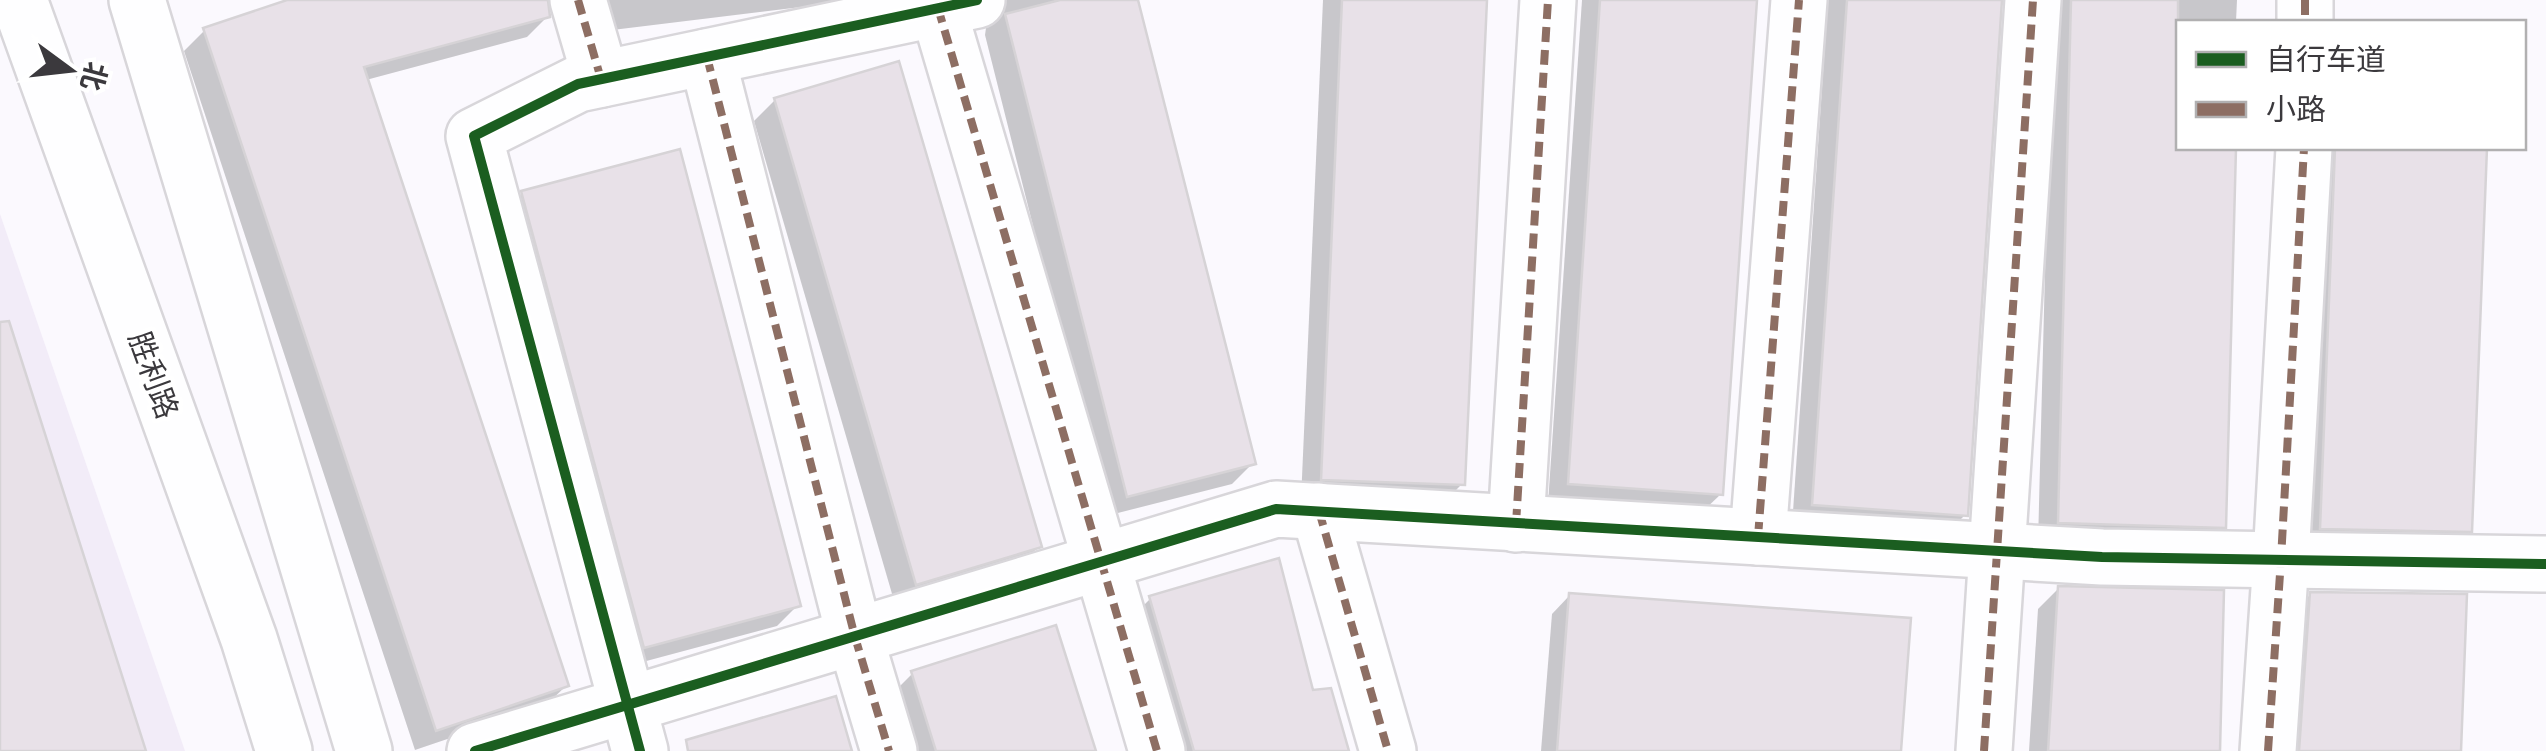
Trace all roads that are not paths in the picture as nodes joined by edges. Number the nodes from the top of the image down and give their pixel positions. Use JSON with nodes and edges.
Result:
{"nodes":[{"id":1,"x":19,"y":0,"type":"edge"},
{"id":2,"x":137,"y":0,"type":"edge"},
{"id":3,"x":578,"y":0,"type":"edge"},
{"id":4,"x":1548,"y":0,"type":"edge"},
{"id":5,"x":1799,"y":0,"type":"edge"},
{"id":6,"x":2033,"y":0,"type":"edge"},
{"id":7,"x":957,"y":4,"type":"edge"},
{"id":8,"x":706,"y":57,"type":"junction"},
{"id":9,"x":602,"y":80,"type":"junction"},
{"id":10,"x":2304,"y":150,"type":"edge"},
{"id":11,"x":1318,"y":511,"type":"junction"},
{"id":12,"x":1516,"y":524,"type":"junction"},
{"id":13,"x":1758,"y":537,"type":"junction"},
{"id":14,"x":1998,"y":550,"type":"junction"},
{"id":15,"x":2281,"y":560,"type":"junction"},
{"id":16,"x":1102,"y":562,"type":"junction"},
{"id":17,"x":2546,"y":564,"type":"edge"},
{"id":18,"x":854,"y":636,"type":"junction"},
{"id":19,"x":634,"y":728,"type":"edge"},
{"id":20,"x":284,"y":751,"type":"edge"},
{"id":21,"x":364,"y":751,"type":"edge"},
{"id":22,"x":475,"y":751,"type":"edge"},
{"id":23,"x":889,"y":751,"type":"edge"},
{"id":24,"x":1157,"y":751,"type":"edge"},
{"id":25,"x":1388,"y":751,"type":"edge"},
{"id":26,"x":1984,"y":751,"type":"edge"},
{"id":27,"x":2268,"y":751,"type":"edge"}],
"edges":[{"from":1,"to":20,"type":"street","name":"胜利路"},
{"from":2,"to":21,"type":"street"},
{"from":3,"to":9,"type":"street"},
{"from":4,"to":12,"type":"street"},
{"from":5,"to":13,"type":"street"},
{"from":6,"to":14,"type":"street"},
{"from":7,"to":8,"type":"street"},
{"from":7,"to":16,"type":"street"},
{"from":8,"to":9,"type":"street"},
{"from":8,"to":18,"type":"street"},
{"from":9,"to":19,"type":"street"},
{"from":10,"to":15,"type":"street"},
{"from":11,"to":12,"type":"street"},
{"from":11,"to":16,"type":"street"},
{"from":11,"to":25,"type":"street"},
{"from":12,"to":13,"type":"street"},
{"from":13,"to":14,"type":"street"},
{"from":14,"to":15,"type":"street"},
{"from":14,"to":26,"type":"street"},
{"from":15,"to":17,"type":"street"},
{"from":15,"to":27,"type":"street"},
{"from":16,"to":18,"type":"street"},
{"from":16,"to":24,"type":"street"},
{"from":18,"to":19,"type":"street"},
{"from":18,"to":23,"type":"street"},
{"from":19,"to":22,"type":"street"}]}
